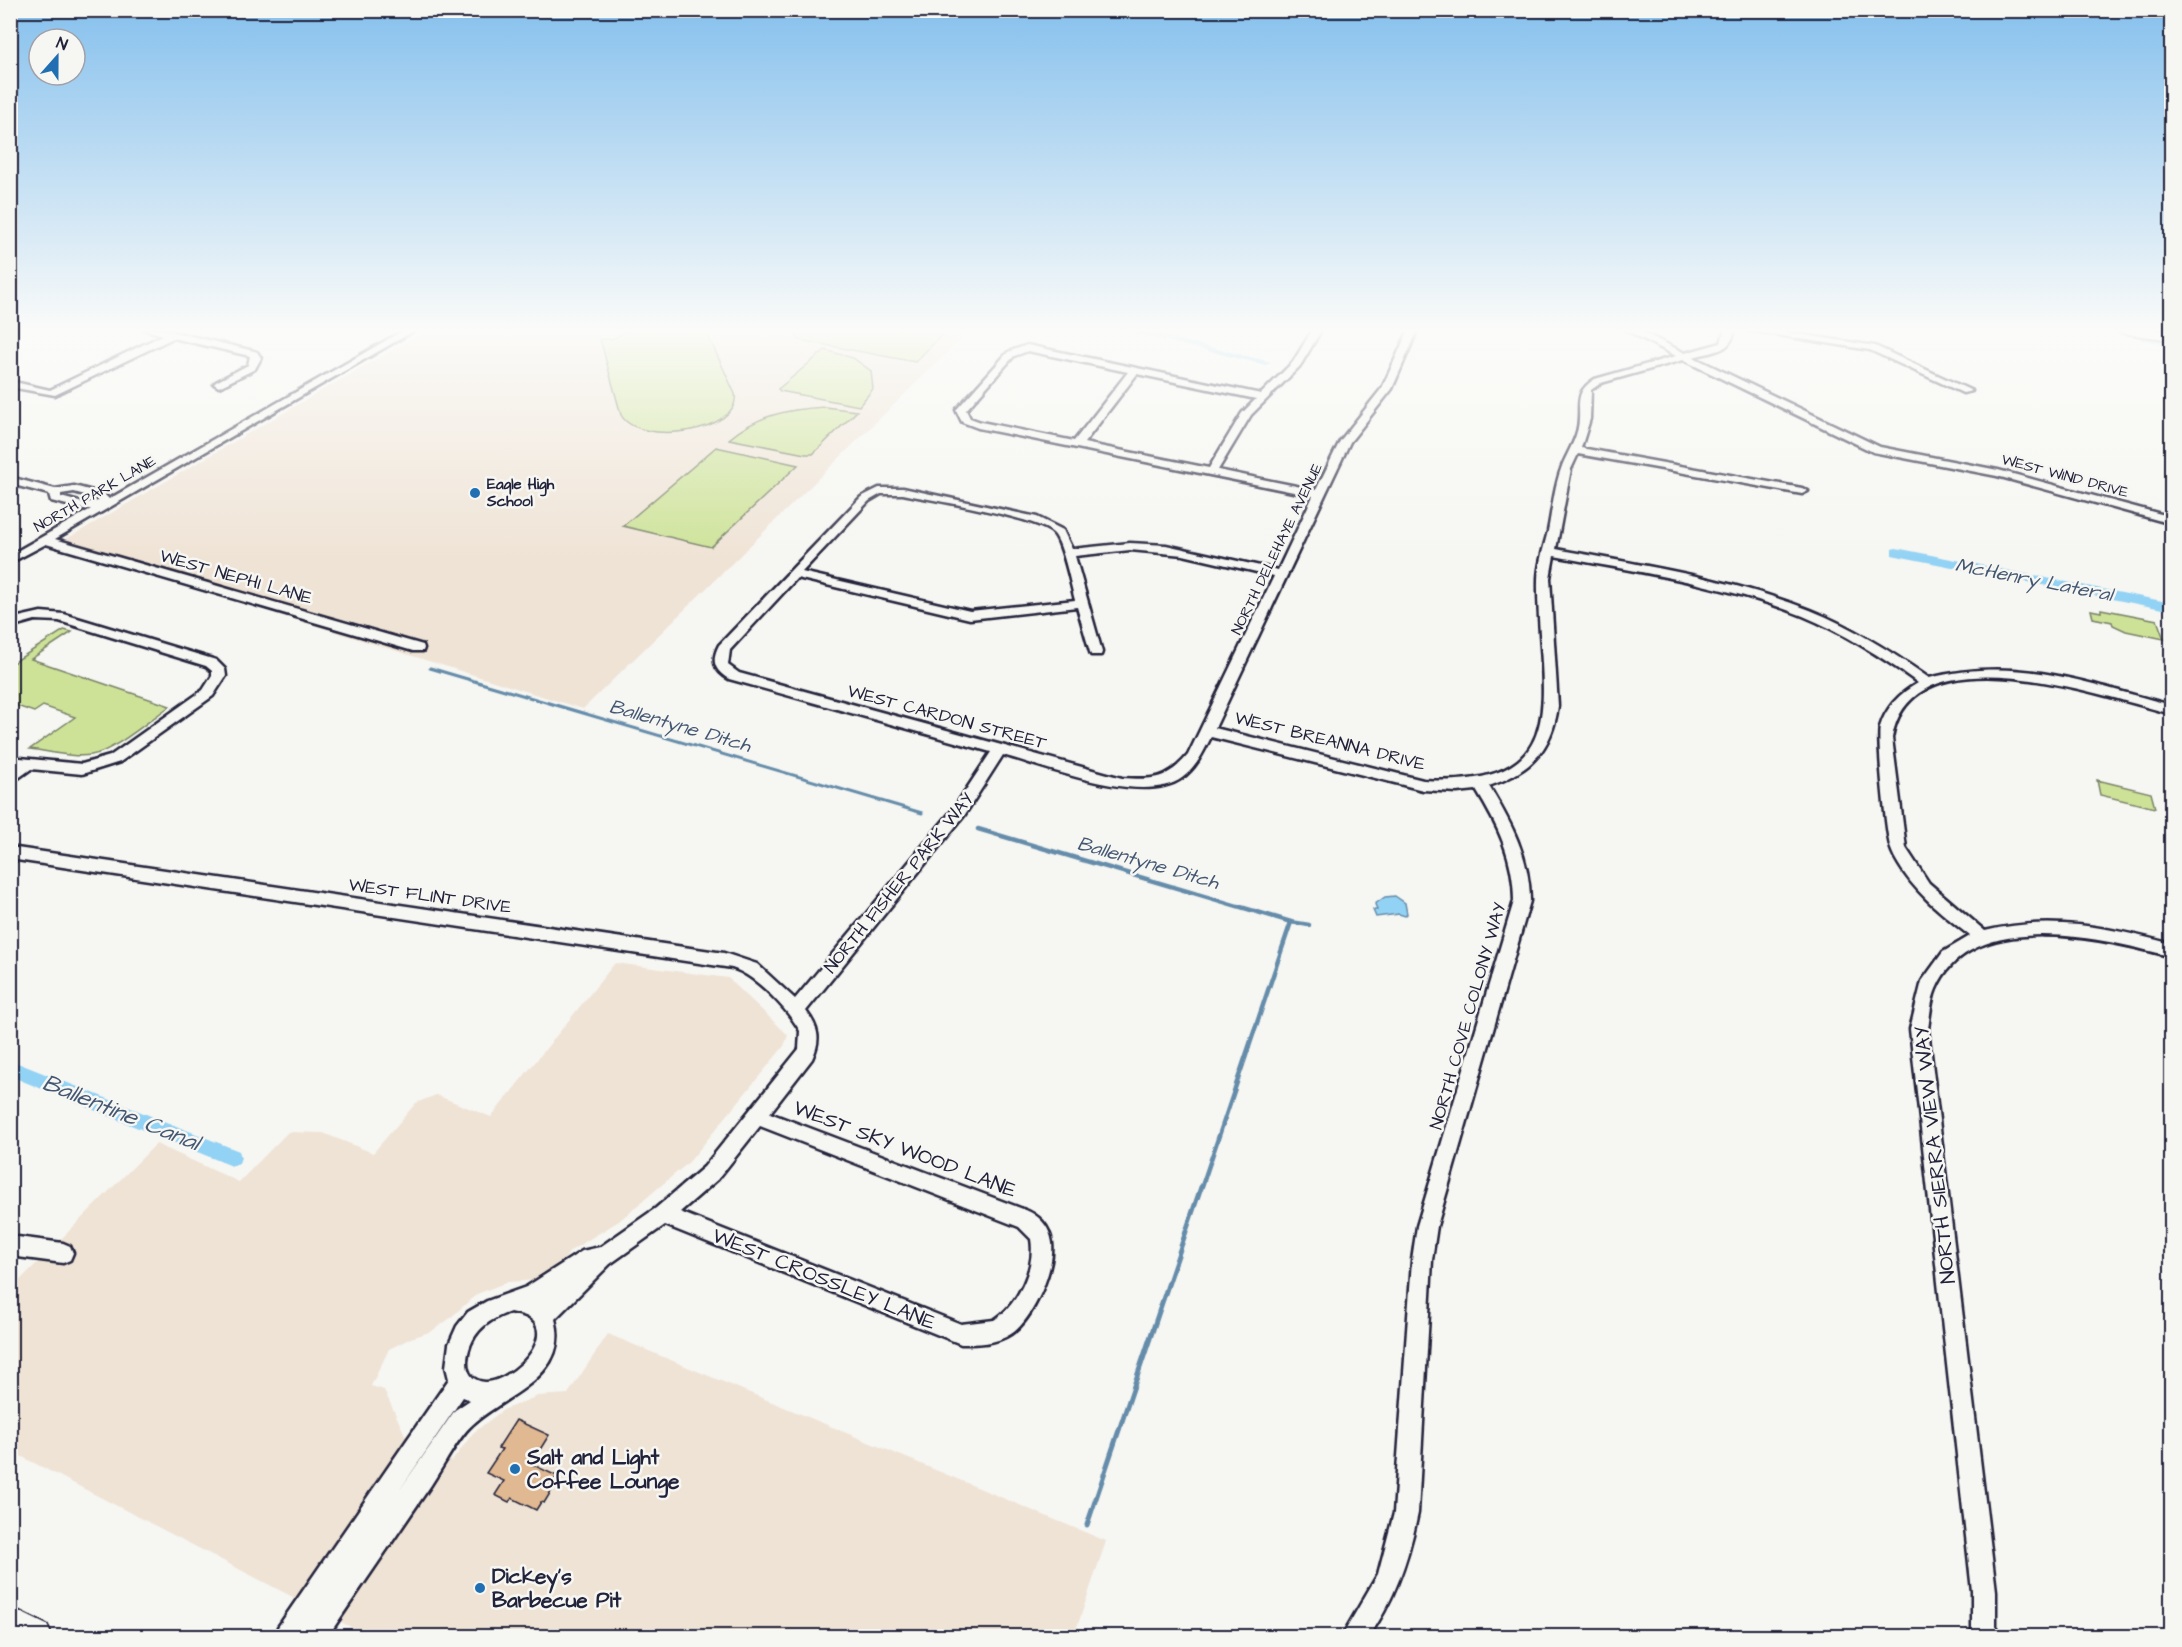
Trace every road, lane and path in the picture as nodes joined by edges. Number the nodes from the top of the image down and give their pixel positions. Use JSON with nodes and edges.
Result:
{"nodes":[{"id":1,"x":279,"y":406,"type":"edge"},
{"id":2,"x":963,"y":406,"type":"edge"},
{"id":3,"x":1107,"y":406,"type":"edge"},
{"id":4,"x":1253,"y":406,"type":"edge"},
{"id":5,"x":1373,"y":406,"type":"edge"},
{"id":6,"x":1586,"y":406,"type":"edge"},
{"id":7,"x":1785,"y":406,"type":"edge"},
{"id":8,"x":1077,"y":445,"type":"junction"},
{"id":9,"x":1575,"y":450,"type":"junction"},
{"id":10,"x":1212,"y":472,"type":"junction"},
{"id":11,"x":10,"y":480,"type":"edge"},
{"id":12,"x":1802,"y":491,"type":"dead end"},
{"id":13,"x":1319,"y":494,"type":"junction"},
{"id":14,"x":107,"y":504,"type":"junction"},
{"id":15,"x":2172,"y":521,"type":"edge"},
{"id":16,"x":45,"y":540,"type":"junction"},
{"id":17,"x":1550,"y":552,"type":"junction"},
{"id":18,"x":1068,"y":553,"type":"junction"},
{"id":19,"x":10,"y":560,"type":"edge"},
{"id":20,"x":794,"y":574,"type":"junction"},
{"id":21,"x":1281,"y":574,"type":"junction"},
{"id":22,"x":1083,"y":603,"type":"junction"},
{"id":23,"x":10,"y":623,"type":"edge"},
{"id":24,"x":418,"y":648,"type":"dead end"},
{"id":25,"x":1096,"y":652,"type":"dead end"},
{"id":26,"x":1928,"y":684,"type":"junction"},
{"id":27,"x":2172,"y":710,"type":"edge"},
{"id":28,"x":1206,"y":731,"type":"junction"},
{"id":29,"x":999,"y":750,"type":"junction"},
{"id":30,"x":10,"y":762,"type":"edge"},
{"id":31,"x":29,"y":764,"type":"junction"},
{"id":32,"x":10,"y":779,"type":"edge"},
{"id":33,"x":1168,"y":780,"type":"joint"},
{"id":34,"x":1480,"y":784,"type":"junction"},
{"id":35,"x":10,"y":853,"type":"edge"},
{"id":36,"x":1983,"y":938,"type":"junction"},
{"id":37,"x":2172,"y":951,"type":"edge"},
{"id":38,"x":795,"y":1012,"type":"junction"},
{"id":39,"x":757,"y":1116,"type":"junction"},
{"id":40,"x":663,"y":1215,"type":"junction"},
{"id":41,"x":10,"y":1246,"type":"edge"},
{"id":42,"x":63,"y":1253,"type":"dead end"},
{"id":43,"x":603,"y":1257,"type":"junction"},
{"id":44,"x":510,"y":1302,"type":"junction"},
{"id":45,"x":543,"y":1316,"type":"junction"},
{"id":46,"x":987,"y":1333,"type":"joint"},
{"id":47,"x":461,"y":1382,"type":"junction"},
{"id":48,"x":504,"y":1390,"type":"junction"},
{"id":49,"x":10,"y":1623,"type":"edge"},
{"id":50,"x":36,"y":1636,"type":"edge"},
{"id":51,"x":287,"y":1636,"type":"edge"},
{"id":52,"x":314,"y":1636,"type":"edge"},
{"id":53,"x":1354,"y":1636,"type":"edge"},
{"id":54,"x":1984,"y":1636,"type":"edge"}],
"edges":[{"from":1,"to":14,"type":"street","name":"NORTH PARK LANE"},
{"from":2,"to":8,"type":"street"},
{"from":3,"to":8,"type":"street"},
{"from":4,"to":10,"type":"street"},
{"from":5,"to":13,"type":"street","name":"NORTH DELEHAYE AVENUE"},
{"from":6,"to":9,"type":"street"},
{"from":7,"to":15,"type":"street","name":"WEST WIND DRIVE"},
{"from":8,"to":10,"type":"street"},
{"from":9,"to":12,"type":"street"},
{"from":9,"to":17,"type":"street"},
{"from":10,"to":13,"type":"street"},
{"from":11,"to":14,"type":"street"},
{"from":13,"to":21,"type":"street","name":"NORTH DELEHAYE AVENUE"},
{"from":14,"to":16,"type":"street","name":"NORTH PARK LANE"},
{"from":16,"to":19,"type":"street","name":"NORTH PARK LANE"},
{"from":16,"to":24,"type":"street","name":"WEST NEPHI LANE"},
{"from":17,"to":26,"type":"street"},
{"from":17,"to":34,"type":"street"},
{"from":18,"to":20,"type":"street"},
{"from":18,"to":21,"type":"street"},
{"from":18,"to":22,"type":"street"},
{"from":20,"to":22,"type":"street"},
{"from":20,"to":29,"type":"street","name":"WEST CARDON STREET"},
{"from":21,"to":28,"type":"street","name":"NORTH DELEHAYE AVENUE"},
{"from":22,"to":25,"type":"street"},
{"from":23,"to":31,"type":"street"},
{"from":26,"to":27,"type":"street"},
{"from":26,"to":36,"type":"street"},
{"from":28,"to":33,"type":"street","name":"NORTH DELEHAYE AVENUE"},
{"from":28,"to":34,"type":"street","name":"WEST BREANNA DRIVE"},
{"from":29,"to":33,"type":"street","name":"WEST CARDON STREET"},
{"from":29,"to":38,"type":"street","name":"NORTH FISHER PARK WAY"},
{"from":30,"to":31,"type":"street"},
{"from":31,"to":32,"type":"street"},
{"from":34,"to":53,"type":"street","name":"NORTH COVE COLONY WAY"},
{"from":35,"to":38,"type":"street","name":"WEST FLINT DRIVE"},
{"from":36,"to":37,"type":"street","name":"NORTH SIERRA VIEW WAY"},
{"from":36,"to":54,"type":"street","name":"NORTH SIERRA VIEW WAY"},
{"from":38,"to":39,"type":"street","name":"WEST FLINT DRIVE"},
{"from":39,"to":40,"type":"street"},
{"from":39,"to":46,"type":"street","name":"WEST SKY WOOD LANE"},
{"from":40,"to":43,"type":"street"},
{"from":40,"to":46,"type":"street","name":"WEST CROSSLEY LANE"},
{"from":41,"to":42,"type":"street"},
{"from":43,"to":44,"type":"street"},
{"from":43,"to":45,"type":"street"},
{"from":44,"to":45,"type":"street"},
{"from":44,"to":47,"type":"street"},
{"from":45,"to":48,"type":"street"},
{"from":47,"to":48,"type":"street"},
{"from":47,"to":51,"type":"street"},
{"from":48,"to":52,"type":"street"},
{"from":49,"to":50,"type":"main road"}]}
